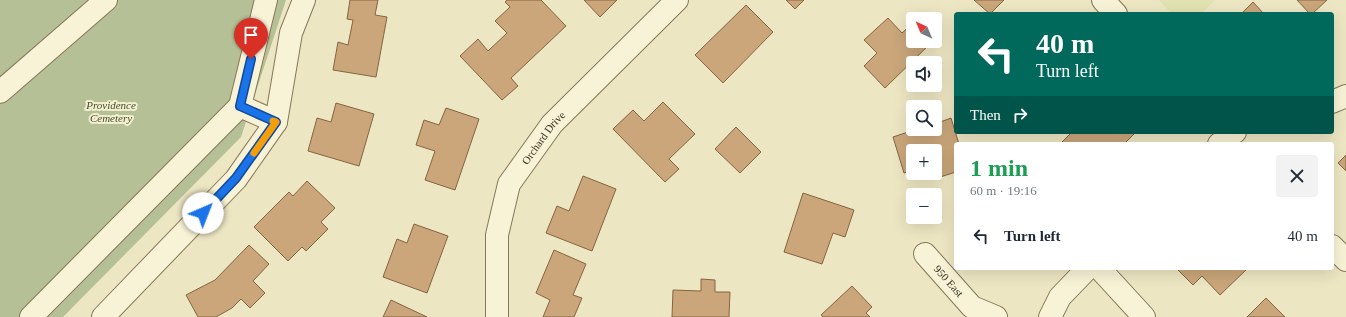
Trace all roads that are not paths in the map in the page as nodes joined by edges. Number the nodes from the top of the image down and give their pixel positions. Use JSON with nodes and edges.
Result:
{"nodes":[{"id":1,"x":106,"y":0,"type":"edge"},
{"id":2,"x":266,"y":0,"type":"edge"},
{"id":3,"x":304,"y":0,"type":"edge"},
{"id":4,"x":677,"y":0,"type":"edge"},
{"id":5,"x":1103,"y":0,"type":"edge"},
{"id":6,"x":1114,"y":12,"type":"edge"},
{"id":7,"x":0,"y":92,"type":"edge"},
{"id":8,"x":1346,"y":96,"type":"edge"},
{"id":9,"x":1334,"y":101,"type":"edge"},
{"id":10,"x":240,"y":106,"type":"junction"},
{"id":11,"x":276,"y":122,"type":"junction"},
{"id":12,"x":1334,"y":248,"type":"edge"},
{"id":13,"x":925,"y":254,"type":"dead end"},
{"id":14,"x":1346,"y":260,"type":"edge"},
{"id":15,"x":1086,"y":270,"type":"edge"},
{"id":16,"x":1101,"y":270,"type":"edge"},
{"id":17,"x":31,"y":317,"type":"edge"},
{"id":18,"x":104,"y":317,"type":"edge"},
{"id":19,"x":497,"y":317,"type":"edge"},
{"id":20,"x":996,"y":317,"type":"edge"},
{"id":21,"x":1050,"y":317,"type":"edge"},
{"id":22,"x":1144,"y":317,"type":"edge"}],
"edges":[{"from":1,"to":7,"type":"street"},
{"from":2,"to":10,"type":"street"},
{"from":3,"to":11,"type":"street"},
{"from":4,"to":19,"type":"street","name":"Orchard Drive"},
{"from":5,"to":6,"type":"street"},
{"from":8,"to":9,"type":"street"},
{"from":10,"to":11,"type":"street"},
{"from":10,"to":17,"type":"street"},
{"from":11,"to":18,"type":"street"},
{"from":12,"to":14,"type":"street"},
{"from":13,"to":20,"type":"street","name":"950 East"},
{"from":15,"to":21,"type":"street"},
{"from":16,"to":22,"type":"street"}]}
